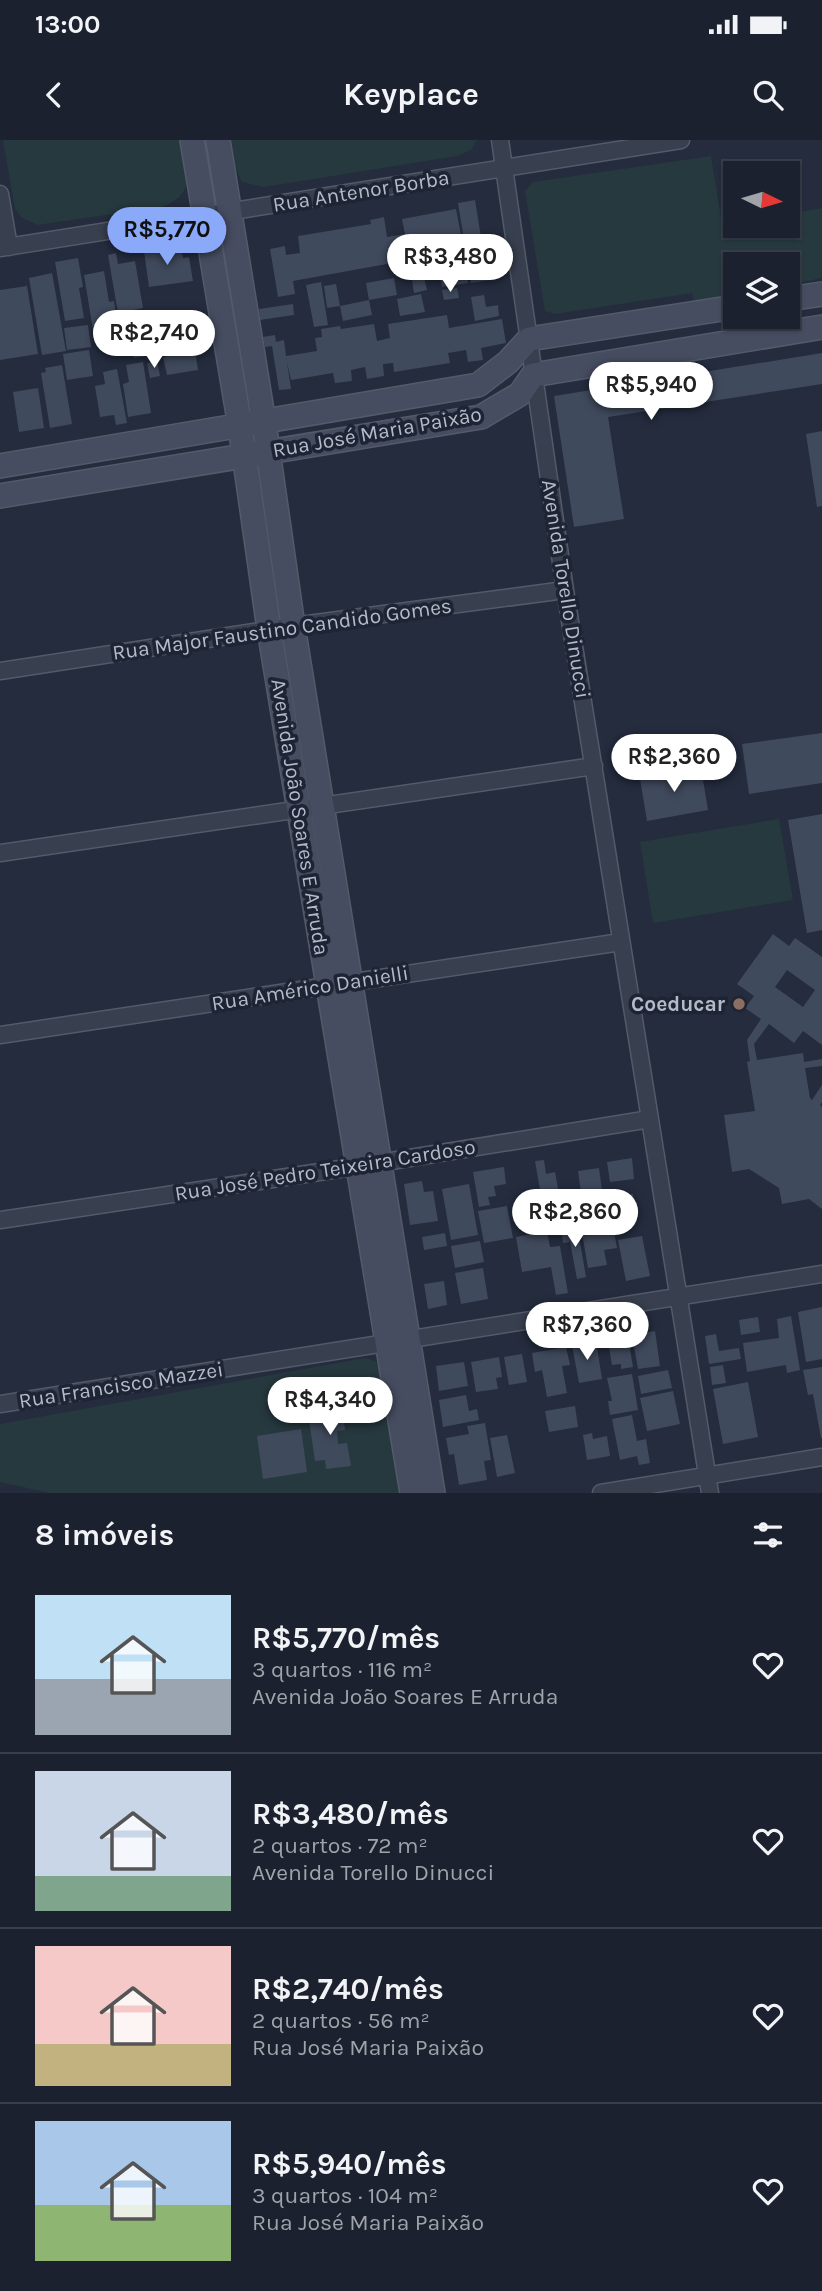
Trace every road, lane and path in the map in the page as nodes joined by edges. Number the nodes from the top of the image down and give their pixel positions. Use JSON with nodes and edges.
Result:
{"nodes":[{"id":1,"x":192,"y":140,"type":"edge"},
{"id":2,"x":218,"y":140,"type":"edge"},
{"id":3,"x":500,"y":140,"type":"edge"},
{"id":4,"x":681,"y":140,"type":"edge"},
{"id":5,"x":505,"y":169,"type":"junction"},
{"id":6,"x":0,"y":194,"type":"edge"},
{"id":7,"x":230,"y":211,"type":"junction"},
{"id":8,"x":204,"y":215,"type":"junction"},
{"id":9,"x":4,"y":248,"type":"edge"},
{"id":10,"x":822,"y":294,"type":"edge"},
{"id":11,"x":800,"y":297,"type":"edge"},
{"id":12,"x":723,"y":309,"type":"edge"},
{"id":13,"x":822,"y":327,"type":"edge"},
{"id":14,"x":529,"y":339,"type":"junction"},
{"id":15,"x":533,"y":375,"type":"junction"},
{"id":16,"x":264,"y":423,"type":"junction"},
{"id":17,"x":240,"y":426,"type":"junction"},
{"id":18,"x":268,"y":452,"type":"junction"},
{"id":19,"x":244,"y":455,"type":"junction"},
{"id":20,"x":0,"y":466,"type":"edge"},
{"id":21,"x":0,"y":496,"type":"edge"},
{"id":22,"x":565,"y":590,"type":"junction"},
{"id":23,"x":293,"y":625,"type":"junction"},
{"id":24,"x":270,"y":629,"type":"junction"},
{"id":25,"x":0,"y":671,"type":"edge"},
{"id":26,"x":594,"y":766,"type":"junction"},
{"id":27,"x":310,"y":806,"type":"junction"},
{"id":28,"x":0,"y":853,"type":"edge"},
{"id":29,"x":621,"y":942,"type":"junction"},
{"id":30,"x":351,"y":981,"type":"junction"},
{"id":31,"x":328,"y":985,"type":"junction"},
{"id":32,"x":0,"y":1035,"type":"edge"},
{"id":33,"x":650,"y":1119,"type":"junction"},
{"id":34,"x":368,"y":1165,"type":"junction"},
{"id":35,"x":0,"y":1220,"type":"edge"},
{"id":36,"x":822,"y":1274,"type":"edge"},
{"id":37,"x":677,"y":1296,"type":"junction"},
{"id":38,"x":397,"y":1341,"type":"junction"},
{"id":39,"x":0,"y":1404,"type":"edge"},
{"id":40,"x":822,"y":1457,"type":"edge"},
{"id":41,"x":707,"y":1475,"type":"junction"},
{"id":42,"x":412,"y":1493,"type":"edge"},
{"id":43,"x":433,"y":1493,"type":"edge"},
{"id":44,"x":601,"y":1493,"type":"edge"},
{"id":45,"x":710,"y":1493,"type":"edge"}],
"edges":[{"from":1,"to":8,"type":"street","name":"Avenida João Soares E Arruda"},
{"from":2,"to":7,"type":"street","name":"Avenida João Soares E Arruda"},
{"from":3,"to":5,"type":"street","name":"Avenida Torello Dinucci"},
{"from":4,"to":5,"type":"street","name":"Rua Antenor Borba"},
{"from":5,"to":7,"type":"street","name":"Rua Antenor Borba"},
{"from":5,"to":14,"type":"street","name":"Avenida Torello Dinucci"},
{"from":6,"to":9,"type":"street"},
{"from":7,"to":8,"type":"street","name":"Rua Antenor Borba"},
{"from":7,"to":16,"type":"street","name":"Avenida João Soares E Arruda"},
{"from":8,"to":9,"type":"street","name":"Rua Antenor Borba"},
{"from":8,"to":17,"type":"street","name":"Avenida João Soares E Arruda"},
{"from":10,"to":11,"type":"street"},
{"from":12,"to":14,"type":"street"},
{"from":13,"to":15,"type":"street"},
{"from":14,"to":15,"type":"street","name":"Avenida Torello Dinucci"},
{"from":14,"to":16,"type":"street","name":"Rua José Maria Paixão"},
{"from":15,"to":18,"type":"street","name":"Rua José Maria Paixão"},
{"from":15,"to":22,"type":"street","name":"Avenida Torello Dinucci"},
{"from":16,"to":17,"type":"street","name":"Rua José Maria Paixão"},
{"from":16,"to":18,"type":"street","name":"Avenida João Soares E Arruda"},
{"from":17,"to":19,"type":"street","name":"Avenida João Soares E Arruda"},
{"from":17,"to":20,"type":"street","name":"Rua José Maria Paixão"},
{"from":18,"to":19,"type":"street","name":"Rua José Maria Paixão"},
{"from":18,"to":23,"type":"street","name":"Avenida João Soares E Arruda"},
{"from":19,"to":21,"type":"street","name":"Rua José Maria Paixão"},
{"from":19,"to":24,"type":"street","name":"Avenida João Soares E Arruda"},
{"from":22,"to":23,"type":"street","name":"Rua Major Faustino Candido Gomes"},
{"from":22,"to":26,"type":"street","name":"Avenida Torello Dinucci"},
{"from":23,"to":24,"type":"street","name":"Rua Major Faustino Candido Gomes"},
{"from":23,"to":27,"type":"street","name":"Avenida João Soares E Arruda"},
{"from":24,"to":25,"type":"street","name":"Rua Major Faustino Candido Gomes"},
{"from":24,"to":27,"type":"street","name":"Avenida João Soares E Arruda"},
{"from":26,"to":27,"type":"street"},
{"from":26,"to":29,"type":"street","name":"Avenida Torello Dinucci"},
{"from":27,"to":28,"type":"street"},
{"from":27,"to":30,"type":"street","name":"Avenida João Soares E Arruda"},
{"from":27,"to":31,"type":"street","name":"Avenida João Soares E Arruda"},
{"from":29,"to":30,"type":"street","name":"Rua Américo Danielli"},
{"from":29,"to":33,"type":"street","name":"Avenida Torello Dinucci"},
{"from":30,"to":31,"type":"street","name":"Rua Américo Danielli"},
{"from":30,"to":34,"type":"street","name":"Avenida João Soares E Arruda"},
{"from":31,"to":32,"type":"street","name":"Rua Américo Danielli"},
{"from":31,"to":34,"type":"street","name":"Avenida João Soares E Arruda"},
{"from":33,"to":34,"type":"street","name":"Rua José Pedro Teixeira Cardoso"},
{"from":33,"to":37,"type":"street","name":"Avenida Torello Dinucci"},
{"from":34,"to":35,"type":"street","name":"Rua José Pedro Teixeira Cardoso"},
{"from":34,"to":38,"type":"street","name":"Avenida João Soares E Arruda"},
{"from":36,"to":37,"type":"street","name":"Rua Francisco Mazzei"},
{"from":37,"to":38,"type":"street","name":"Rua Francisco Mazzei"},
{"from":37,"to":41,"type":"street","name":"Avenida Torello Dinucci"},
{"from":38,"to":39,"type":"street","name":"Rua Francisco Mazzei"},
{"from":38,"to":42,"type":"street","name":"Avenida João Soares E Arruda"},
{"from":38,"to":43,"type":"street","name":"Avenida João Soares E Arruda"},
{"from":40,"to":41,"type":"street"},
{"from":41,"to":44,"type":"street"},
{"from":41,"to":45,"type":"street","name":"Avenida Torello Dinucci"}]}
